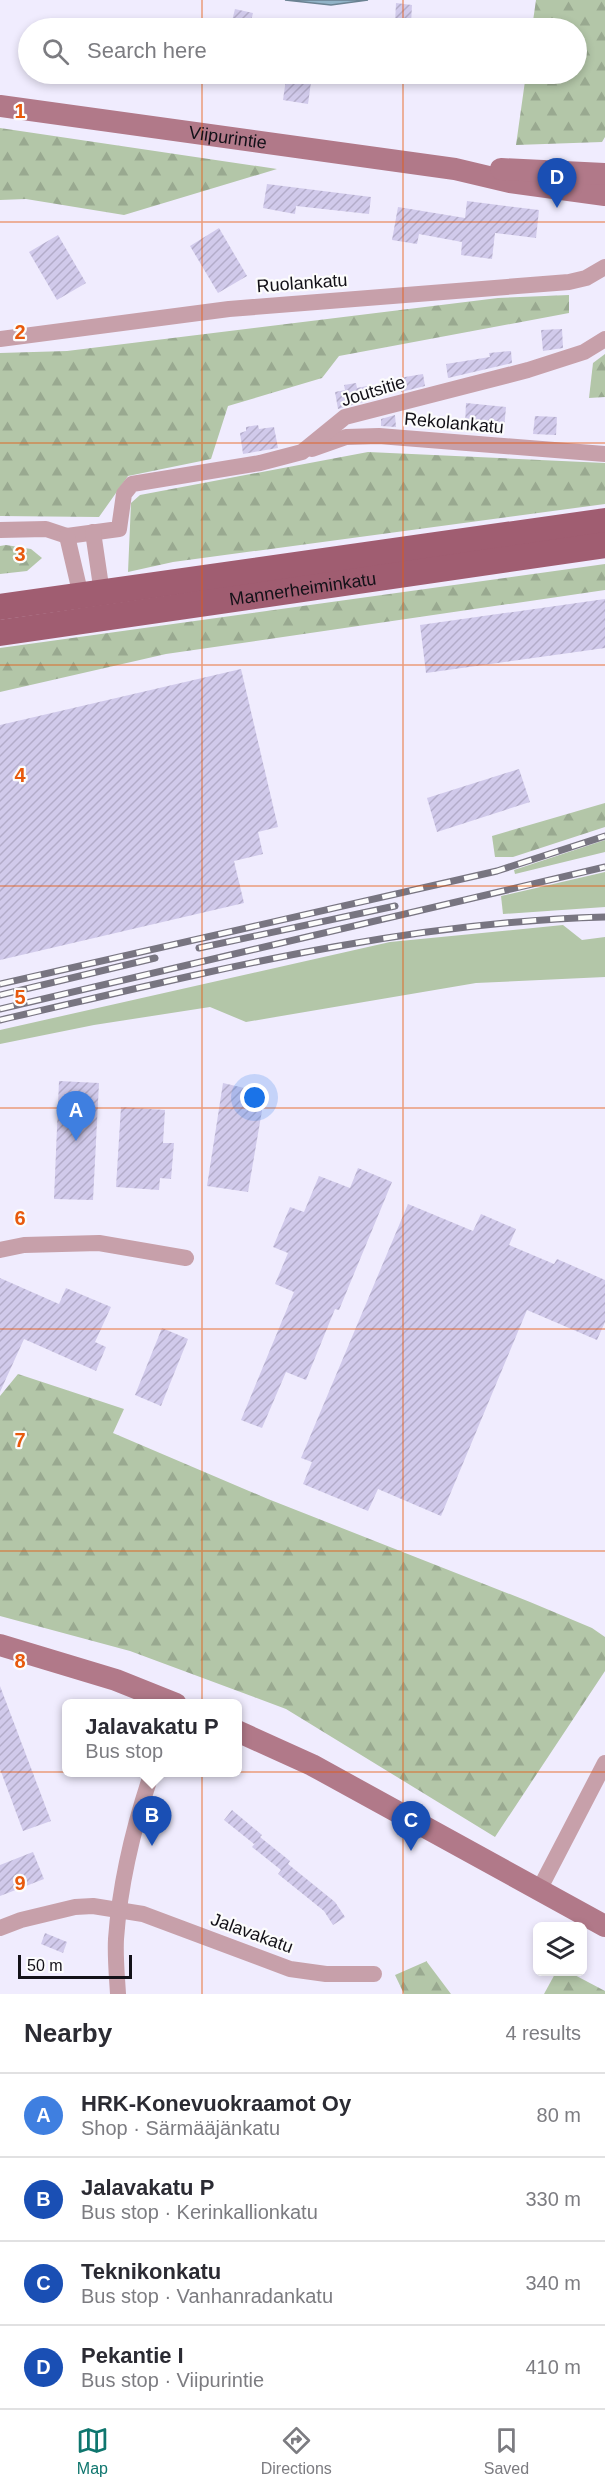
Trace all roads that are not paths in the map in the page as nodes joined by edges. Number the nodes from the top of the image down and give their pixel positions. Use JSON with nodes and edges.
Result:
{"nodes":[{"id":1,"x":0,"y":106,"type":"edge"},
{"id":2,"x":455,"y":169,"type":"junction"},
{"id":3,"x":605,"y":174,"type":"edge"},
{"id":4,"x":605,"y":195,"type":"edge"},
{"id":5,"x":605,"y":267,"type":"edge"},
{"id":6,"x":0,"y":339,"type":"edge"},
{"id":7,"x":605,"y":339,"type":"edge"},
{"id":8,"x":302,"y":452,"type":"junction"},
{"id":9,"x":605,"y":454,"type":"edge"},
{"id":10,"x":605,"y":521,"type":"edge"},
{"id":11,"x":0,"y":530,"type":"edge"},
{"id":12,"x":93,"y":532,"type":"junction"},
{"id":13,"x":67,"y":536,"type":"junction"},
{"id":14,"x":605,"y":545,"type":"edge"},
{"id":15,"x":92,"y":595,"type":"junction"},
{"id":16,"x":0,"y":607,"type":"edge"},
{"id":17,"x":95,"y":620,"type":"junction"},
{"id":18,"x":0,"y":633,"type":"edge"},
{"id":19,"x":0,"y":1250,"type":"edge"},
{"id":20,"x":186,"y":1258,"type":"dead end"},
{"id":21,"x":0,"y":1645,"type":"edge"},
{"id":22,"x":164,"y":1699,"type":"edge"},
{"id":23,"x":242,"y":1733,"type":"edge"},
{"id":24,"x":605,"y":1763,"type":"edge"},
{"id":25,"x":151,"y":1777,"type":"edge"},
{"id":26,"x":539,"y":1890,"type":"junction"},
{"id":27,"x":120,"y":1910,"type":"junction"},
{"id":28,"x":605,"y":1926,"type":"edge"},
{"id":29,"x":0,"y":1928,"type":"edge"},
{"id":30,"x":374,"y":1974,"type":"dead end"},
{"id":31,"x":118,"y":1994,"type":"edge"}],
"edges":[{"from":1,"to":2,"type":"main road","name":"Viipurintie"},
{"from":2,"to":3,"type":"main road","name":"Viipurintie"},
{"from":2,"to":4,"type":"main road","name":"Viipurintie"},
{"from":5,"to":6,"type":"street","name":"Ruolankatu"},
{"from":7,"to":8,"type":"street","name":"Joutsitie"},
{"from":8,"to":9,"type":"street","name":"Rekolankatu"},
{"from":8,"to":12,"type":"street","name":"Joutsitie"},
{"from":10,"to":15,"type":"main road","name":"Mannerheiminkatu"},
{"from":11,"to":13,"type":"street"},
{"from":12,"to":13,"type":"street"},
{"from":12,"to":15,"type":"street"},
{"from":13,"to":15,"type":"street"},
{"from":14,"to":17,"type":"main road","name":"Mannerheiminkatu"},
{"from":15,"to":16,"type":"main road","name":"Mannerheiminkatu"},
{"from":15,"to":17,"type":"street"},
{"from":17,"to":18,"type":"main road","name":"Mannerheiminkatu"},
{"from":19,"to":20,"type":"street"},
{"from":21,"to":22,"type":"main road"},
{"from":23,"to":26,"type":"main road"},
{"from":24,"to":26,"type":"street"},
{"from":25,"to":27,"type":"street"},
{"from":26,"to":28,"type":"main road"},
{"from":27,"to":29,"type":"street","name":"Jalavakatu"},
{"from":27,"to":30,"type":"street","name":"Jalavakatu"},
{"from":27,"to":31,"type":"street"}]}
